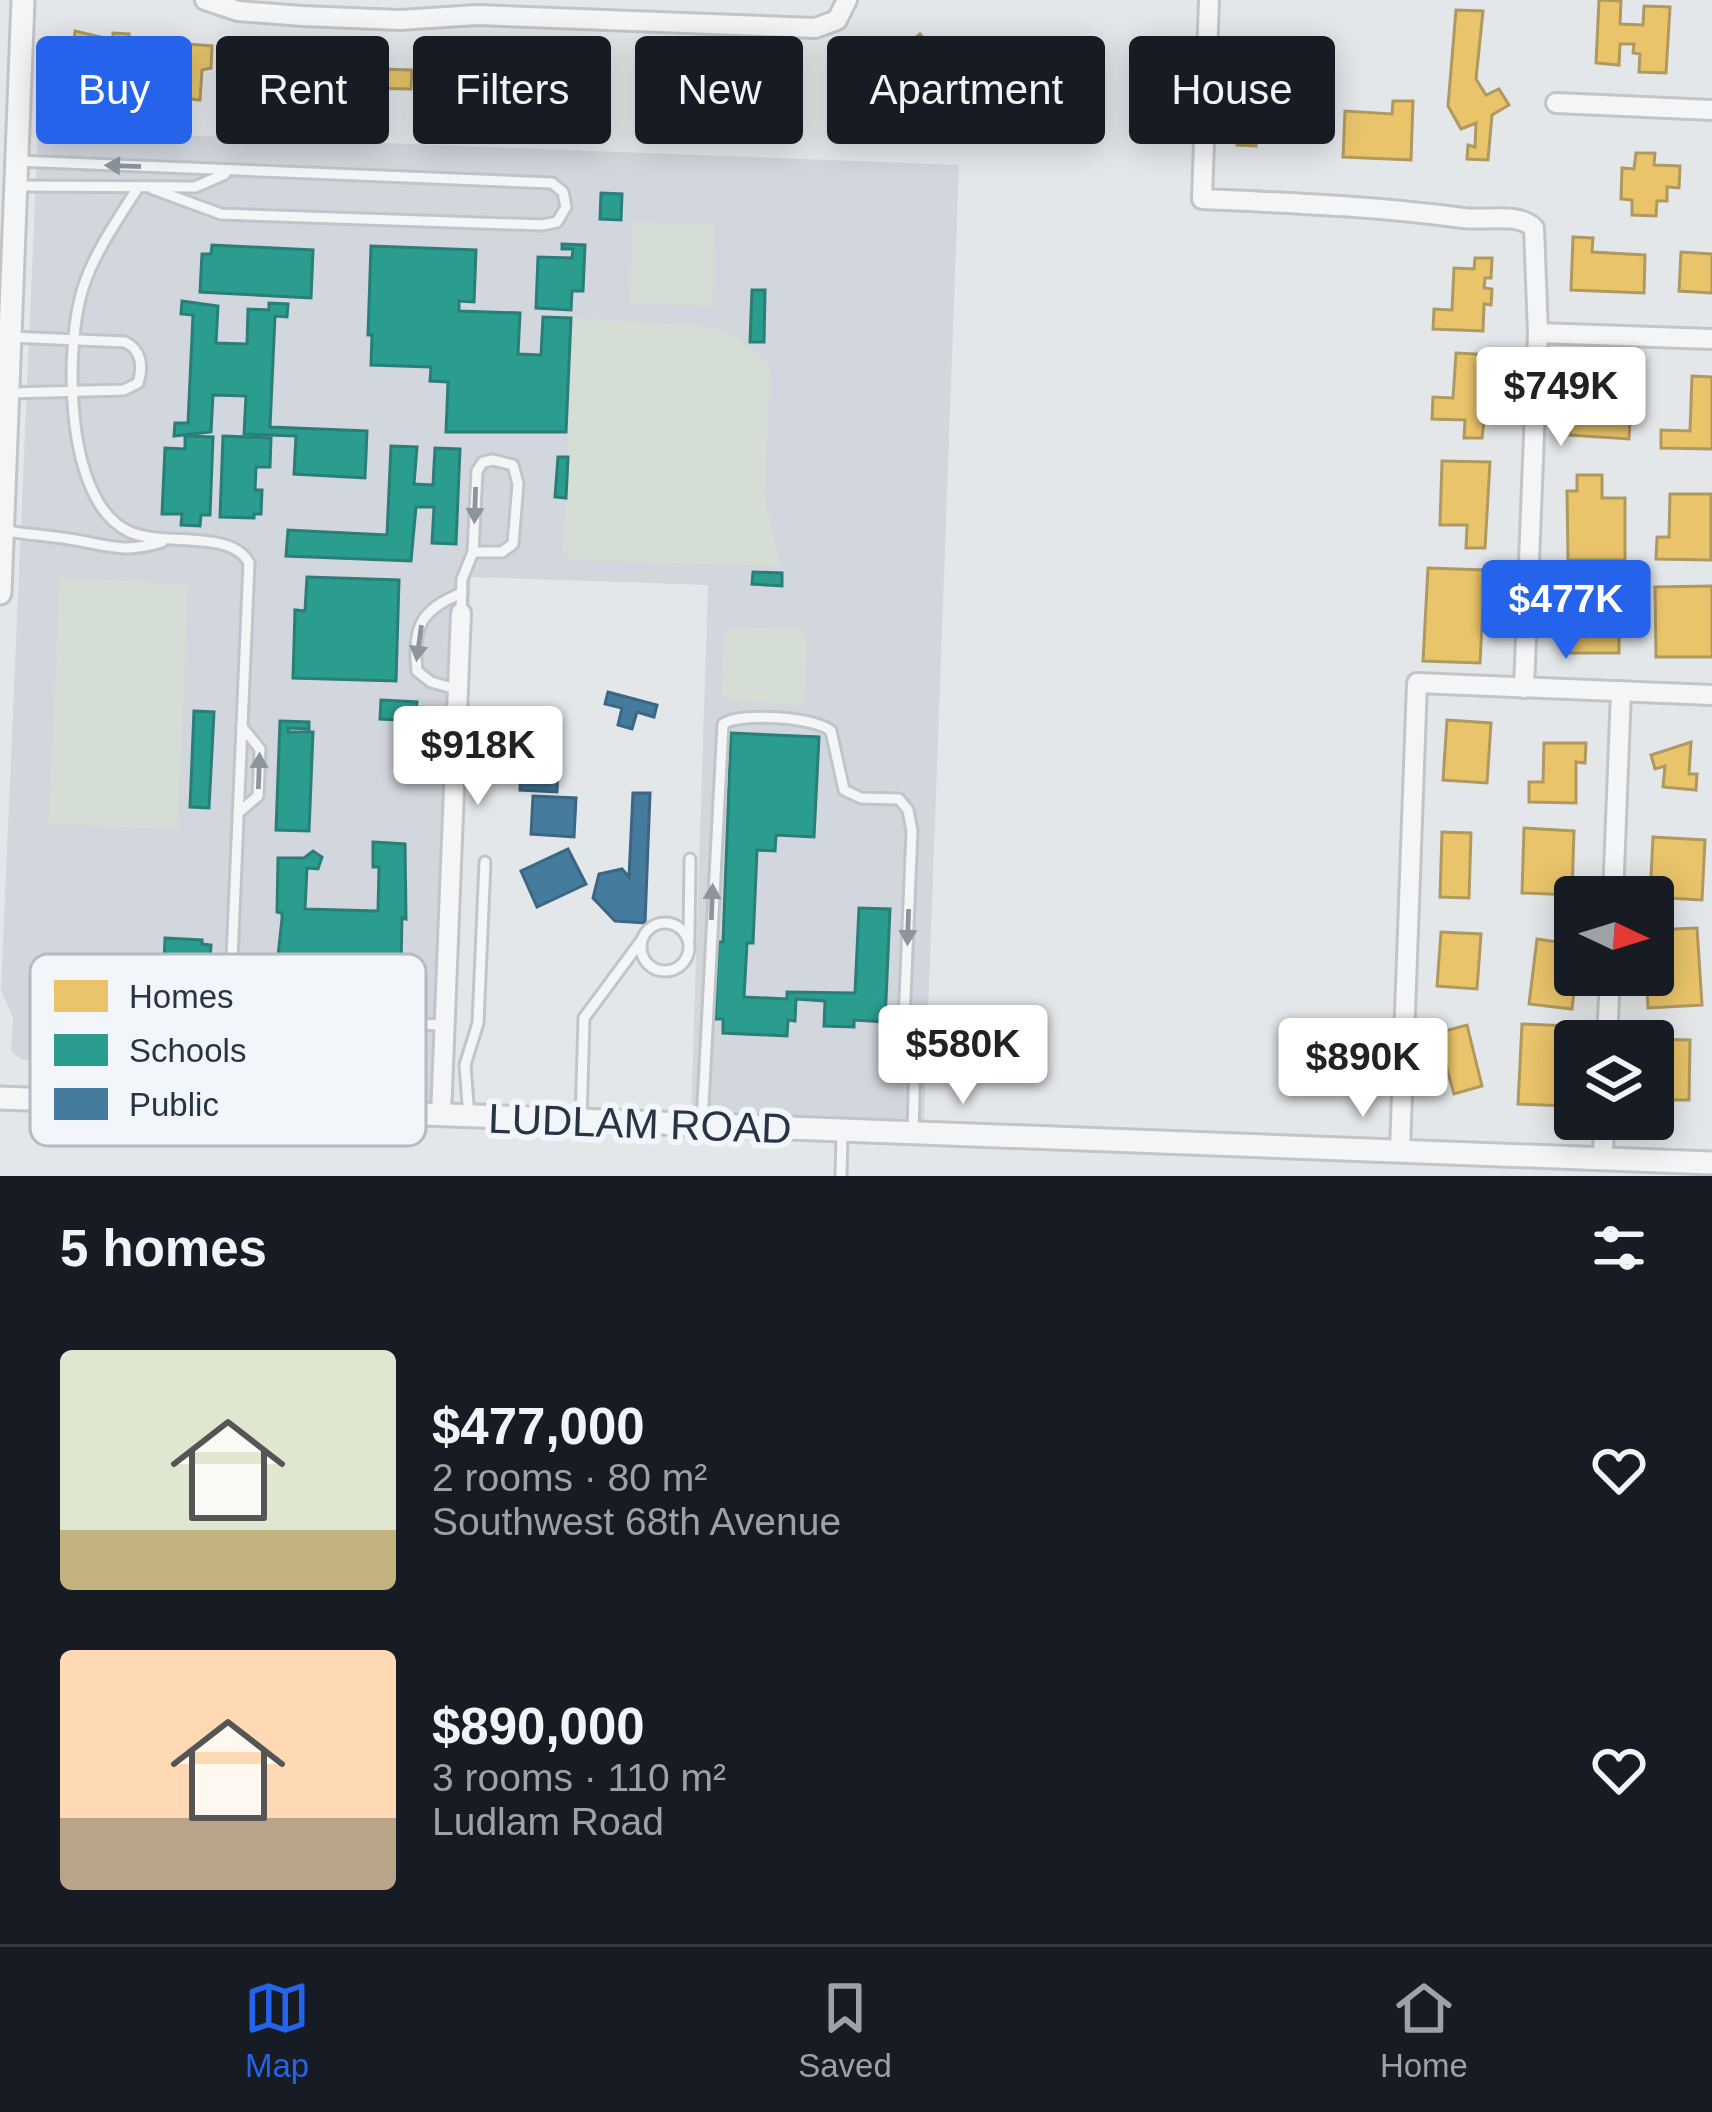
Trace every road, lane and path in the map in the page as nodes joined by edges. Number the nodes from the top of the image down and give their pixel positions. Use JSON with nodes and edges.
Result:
{"nodes":[{"id":1,"x":22,"y":0,"type":"edge"},
{"id":2,"x":205,"y":0,"type":"edge"},
{"id":3,"x":615,"y":0,"type":"edge"},
{"id":4,"x":1209,"y":0,"type":"edge"},
{"id":5,"x":302,"y":8,"type":"edge"},
{"id":6,"x":843,"y":8,"type":"edge"},
{"id":7,"x":614,"y":21,"type":"junction"},
{"id":8,"x":1556,"y":104,"type":"dead end"},
{"id":9,"x":1712,"y":110,"type":"edge"},
{"id":10,"x":17,"y":161,"type":"junction"},
{"id":11,"x":178,"y":167,"type":"junction"},
{"id":12,"x":230,"y":172,"type":"junction"},
{"id":13,"x":205,"y":183,"type":"junction"},
{"id":14,"x":16,"y":187,"type":"junction"},
{"id":15,"x":137,"y":189,"type":"junction"},
{"id":16,"x":153,"y":189,"type":"junction"},
{"id":17,"x":212,"y":212,"type":"junction"},
{"id":18,"x":1538,"y":333,"type":"junction"},
{"id":19,"x":10,"y":337,"type":"junction"},
{"id":20,"x":75,"y":339,"type":"junction"},
{"id":21,"x":1712,"y":339,"type":"edge"},
{"id":22,"x":8,"y":393,"type":"junction"},
{"id":23,"x":72,"y":393,"type":"junction"},
{"id":24,"x":3,"y":530,"type":"edge"},
{"id":25,"x":163,"y":542,"type":"junction"},
{"id":26,"x":473,"y":552,"type":"junction"},
{"id":27,"x":0,"y":593,"type":"edge"},
{"id":28,"x":461,"y":603,"type":"junction"},
{"id":29,"x":1523,"y":688,"type":"junction"},
{"id":30,"x":457,"y":689,"type":"junction"},
{"id":31,"x":1621,"y":691,"type":"junction"},
{"id":32,"x":1712,"y":695,"type":"edge"},
{"id":33,"x":242,"y":727,"type":"junction"},
{"id":34,"x":238,"y":813,"type":"junction"},
{"id":35,"x":690,"y":859,"type":"dead end"},
{"id":36,"x":485,"y":862,"type":"dead end"},
{"id":37,"x":1614,"y":876,"type":"edge"},
{"id":38,"x":689,"y":900,"type":"junction"},
{"id":39,"x":666,"y":923,"type":"junction"},
{"id":40,"x":641,"y":941,"type":"junction"},
{"id":41,"x":688,"y":944,"type":"junction"},
{"id":42,"x":234,"y":954,"type":"edge"},
{"id":43,"x":622,"y":970,"type":"junction"},
{"id":44,"x":660,"y":971,"type":"junction"},
{"id":45,"x":426,"y":1024,"type":"edge"},
{"id":46,"x":446,"y":1025,"type":"junction"},
{"id":47,"x":0,"y":1098,"type":"edge"},
{"id":48,"x":30,"y":1099,"type":"edge"},
{"id":49,"x":426,"y":1115,"type":"edge"},
{"id":50,"x":441,"y":1116,"type":"junction"},
{"id":51,"x":469,"y":1117,"type":"junction"},
{"id":52,"x":581,"y":1120,"type":"junction"},
{"id":53,"x":701,"y":1125,"type":"junction"},
{"id":54,"x":842,"y":1130,"type":"junction"},
{"id":55,"x":913,"y":1133,"type":"junction"},
{"id":56,"x":1603,"y":1140,"type":"edge"},
{"id":57,"x":1400,"y":1150,"type":"junction"},
{"id":58,"x":1603,"y":1157,"type":"junction"},
{"id":59,"x":1712,"y":1163,"type":"edge"},
{"id":60,"x":841,"y":1176,"type":"edge"}],
"edges":[{"from":1,"to":10,"type":"street"},
{"from":2,"to":5,"type":"street"},
{"from":3,"to":7,"type":"street"},
{"from":4,"to":18,"type":"street"},
{"from":5,"to":7,"type":"street"},
{"from":6,"to":7,"type":"street"},
{"from":8,"to":9,"type":"street"},
{"from":11,"to":10,"type":"lane","one_way":true},
{"from":10,"to":14,"type":"street"},
{"from":11,"to":12,"type":"lane"},
{"from":11,"to":13,"type":"lane"},
{"from":12,"to":13,"type":"lane"},
{"from":12,"to":17,"type":"lane"},
{"from":13,"to":16,"type":"lane"},
{"from":13,"to":17,"type":"lane"},
{"from":14,"to":15,"type":"lane"},
{"from":14,"to":19,"type":"street"},
{"from":15,"to":16,"type":"lane"},
{"from":15,"to":20,"type":"lane"},
{"from":16,"to":17,"type":"lane"},
{"from":18,"to":21,"type":"street"},
{"from":18,"to":29,"type":"street"},
{"from":19,"to":20,"type":"lane"},
{"from":19,"to":22,"type":"street"},
{"from":20,"to":23,"type":"lane"},
{"from":20,"to":23,"type":"lane"},
{"from":22,"to":23,"type":"lane"},
{"from":22,"to":24,"type":"street"},
{"from":23,"to":25,"type":"lane"},
{"from":24,"to":25,"type":"lane"},
{"from":24,"to":27,"type":"street"},
{"from":25,"to":33,"type":"lane"},
{"from":26,"to":26,"type":"lane","one_way":true},
{"from":26,"to":28,"type":"lane"},
{"from":28,"to":30,"type":"street"},
{"from":28,"to":30,"type":"lane","one_way":true},
{"from":29,"to":31,"type":"street"},
{"from":29,"to":57,"type":"street"},
{"from":30,"to":46,"type":"street"},
{"from":31,"to":32,"type":"street"},
{"from":31,"to":37,"type":"street"},
{"from":33,"to":34,"type":"lane"},
{"from":34,"to":33,"type":"lane","one_way":true},
{"from":34,"to":42,"type":"lane"},
{"from":35,"to":38,"type":"lane"},
{"from":36,"to":51,"type":"lane"},
{"from":38,"to":39,"type":"lane"},
{"from":38,"to":41,"type":"lane"},
{"from":39,"to":40,"type":"lane"},
{"from":39,"to":41,"type":"lane"},
{"from":40,"to":43,"type":"lane"},
{"from":40,"to":44,"type":"lane"},
{"from":41,"to":44,"type":"lane"},
{"from":43,"to":44,"type":"lane"},
{"from":43,"to":52,"type":"lane"},
{"from":45,"to":46,"type":"lane"},
{"from":46,"to":50,"type":"street"},
{"from":47,"to":48,"type":"street","name":"LUDLAM ROAD"},
{"from":49,"to":50,"type":"street","name":"LUDLAM ROAD"},
{"from":50,"to":51,"type":"street","name":"LUDLAM ROAD"},
{"from":51,"to":52,"type":"street","name":"LUDLAM ROAD"},
{"from":52,"to":53,"type":"street","name":"LUDLAM ROAD"},
{"from":53,"to":54,"type":"street","name":"LUDLAM ROAD"},
{"from":53,"to":55,"type":"lane","one_way":true},
{"from":54,"to":55,"type":"street","name":"LUDLAM ROAD"},
{"from":54,"to":60,"type":"lane"},
{"from":55,"to":57,"type":"street","name":"LUDLAM ROAD"},
{"from":56,"to":58,"type":"street"},
{"from":57,"to":58,"type":"street","name":"LUDLAM ROAD"},
{"from":58,"to":59,"type":"street","name":"LUDLAM ROAD"}]}
